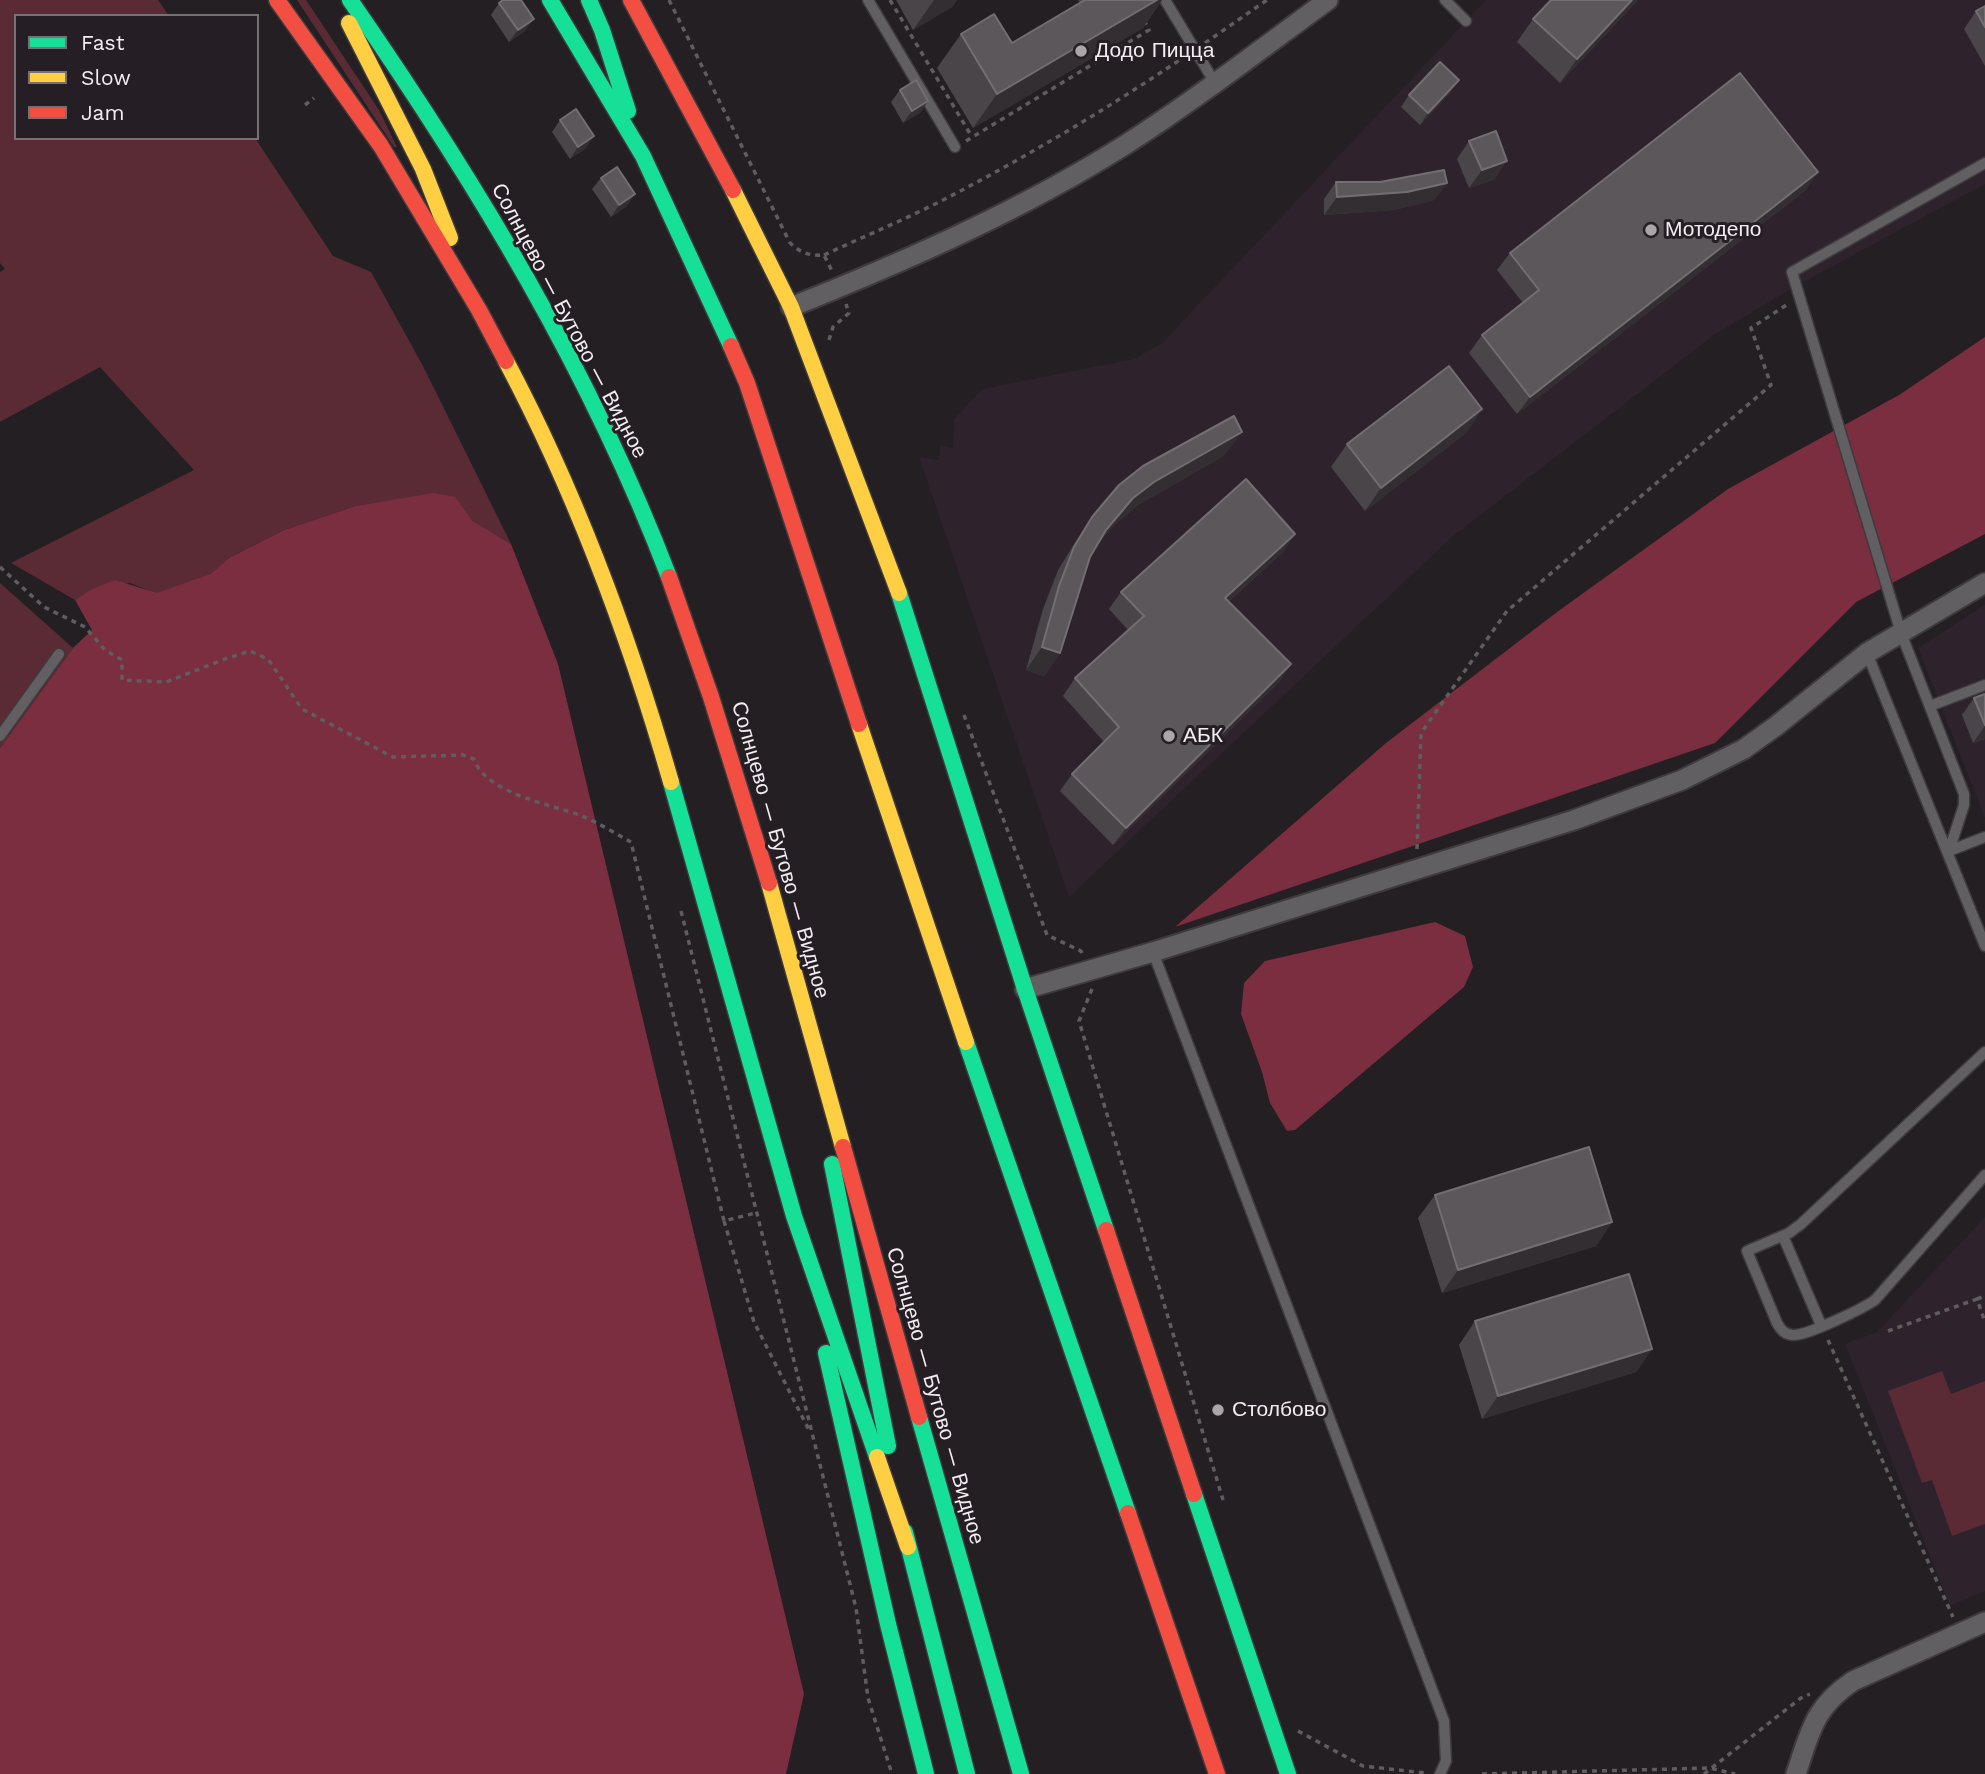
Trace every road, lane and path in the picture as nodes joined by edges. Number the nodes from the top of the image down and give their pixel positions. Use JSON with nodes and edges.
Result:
{"nodes":[{"id":1,"x":277,"y":0,"type":"edge"},
{"id":2,"x":336,"y":0,"type":"edge"},
{"id":3,"x":350,"y":0,"type":"edge"},
{"id":4,"x":550,"y":0,"type":"edge"},
{"id":5,"x":589,"y":0,"type":"edge"},
{"id":6,"x":631,"y":0,"type":"edge"},
{"id":7,"x":868,"y":0,"type":"edge"},
{"id":8,"x":890,"y":0,"type":"edge"},
{"id":9,"x":1165,"y":0,"type":"edge"},
{"id":10,"x":1266,"y":0,"type":"edge"},
{"id":11,"x":1328,"y":0,"type":"edge"},
{"id":12,"x":1445,"y":0,"type":"edge"},
{"id":13,"x":1144,"y":20,"type":"edge"},
{"id":14,"x":1466,"y":21,"type":"dead end"},
{"id":15,"x":1195,"y":50,"type":"junction"},
{"id":16,"x":1215,"y":83,"type":"junction"},
{"id":17,"x":314,"y":98,"type":"dead end"},
{"id":18,"x":305,"y":105,"type":"dead end"},
{"id":19,"x":972,"y":137,"type":"junction"},
{"id":20,"x":955,"y":147,"type":"joint"},
{"id":21,"x":642,"y":156,"type":"junction"},
{"id":22,"x":1985,"y":163,"type":"edge"},
{"id":23,"x":824,"y":255,"type":"dead end"},
{"id":24,"x":1799,"y":296,"type":"junction"},
{"id":25,"x":791,"y":307,"type":"junction"},
{"id":26,"x":479,"y":310,"type":"junction"},
{"id":27,"x":0,"y":567,"type":"edge"},
{"id":28,"x":1985,"y":583,"type":"edge"},
{"id":29,"x":1901,"y":632,"type":"junction"},
{"id":30,"x":1867,"y":653,"type":"junction"},
{"id":31,"x":59,"y":654,"type":"dead end"},
{"id":32,"x":1985,"y":685,"type":"edge"},
{"id":33,"x":1930,"y":706,"type":"junction"},
{"id":34,"x":0,"y":736,"type":"edge"},
{"id":35,"x":1985,"y":837,"type":"edge"},
{"id":36,"x":1949,"y":851,"type":"junction"},
{"id":37,"x":1416,"y":870,"type":"junction"},
{"id":38,"x":681,"y":909,"type":"dead end"},
{"id":39,"x":1985,"y":946,"type":"edge"},
{"id":40,"x":1153,"y":952,"type":"junction"},
{"id":41,"x":792,"y":964,"type":"junction"},
{"id":42,"x":1094,"y":986,"type":"dead end"},
{"id":43,"x":1025,"y":989,"type":"junction"},
{"id":44,"x":1985,"y":1052,"type":"edge"},
{"id":45,"x":1985,"y":1175,"type":"edge"},
{"id":46,"x":755,"y":1213,"type":"junction"},
{"id":47,"x":794,"y":1216,"type":"junction"},
{"id":48,"x":724,"y":1221,"type":"junction"},
{"id":49,"x":1783,"y":1236,"type":"junction"},
{"id":50,"x":1985,"y":1296,"type":"edge"},
{"id":51,"x":1977,"y":1299,"type":"junction"},
{"id":52,"x":1985,"y":1322,"type":"edge"},
{"id":53,"x":1821,"y":1325,"type":"junction"},
{"id":54,"x":1888,"y":1331,"type":"dead end"},
{"id":55,"x":815,"y":1441,"type":"junction"},
{"id":56,"x":1223,"y":1501,"type":"dead end"},
{"id":57,"x":908,"y":1547,"type":"junction"},
{"id":58,"x":1985,"y":1622,"type":"edge"},
{"id":59,"x":1962,"y":1632,"type":"junction"},
{"id":60,"x":1294,"y":1739,"type":"dead end"},
{"id":61,"x":1283,"y":1757,"type":"junction"},
{"id":62,"x":967,"y":1772,"type":"edge"},
{"id":63,"x":892,"y":1774,"type":"edge"},
{"id":64,"x":926,"y":1774,"type":"edge"},
{"id":65,"x":1021,"y":1774,"type":"edge"},
{"id":66,"x":1217,"y":1774,"type":"edge"},
{"id":67,"x":1288,"y":1774,"type":"edge"},
{"id":68,"x":1300,"y":1774,"type":"edge"},
{"id":69,"x":1431,"y":1774,"type":"edge"},
{"id":70,"x":1440,"y":1774,"type":"edge"},
{"id":71,"x":1482,"y":1774,"type":"edge"},
{"id":72,"x":1735,"y":1774,"type":"edge"},
{"id":73,"x":1796,"y":1774,"type":"edge"}],
"edges":[{"from":1,"to":26,"type":"main road"},
{"from":2,"to":26,"type":"main road"},
{"from":3,"to":41,"type":"main road","name":"Солнцево — Бутово — Видное"},
{"from":4,"to":21,"type":"main road"},
{"from":5,"to":21,"type":"main road"},
{"from":6,"to":25,"type":"main road"},
{"from":7,"to":20,"type":"lane"},
{"from":8,"to":19,"type":"path"},
{"from":9,"to":15,"type":"lane"},
{"from":10,"to":15,"type":"path"},
{"from":11,"to":16,"type":"street"},
{"from":12,"to":14,"type":"lane"},
{"from":13,"to":19,"type":"path"},
{"from":15,"to":16,"type":"lane"},
{"from":15,"to":23,"type":"path"},
{"from":16,"to":25,"type":"street"},
{"from":17,"to":18,"type":"path"},
{"from":19,"to":20,"type":"path"},
{"from":21,"to":66,"type":"main road"},
{"from":22,"to":24,"type":"lane"},
{"from":24,"to":29,"type":"lane"},
{"from":24,"to":37,"type":"path"},
{"from":25,"to":43,"type":"main road"},
{"from":26,"to":47,"type":"main road"},
{"from":27,"to":48,"type":"path"},
{"from":28,"to":29,"type":"street"},
{"from":29,"to":30,"type":"street"},
{"from":29,"to":33,"type":"lane"},
{"from":30,"to":36,"type":"lane"},
{"from":30,"to":37,"type":"street"},
{"from":31,"to":34,"type":"lane"},
{"from":32,"to":33,"type":"lane"},
{"from":33,"to":36,"type":"lane"},
{"from":35,"to":36,"type":"lane"},
{"from":36,"to":39,"type":"lane"},
{"from":37,"to":40,"type":"street"},
{"from":38,"to":46,"type":"path"},
{"from":40,"to":43,"type":"street"},
{"from":40,"to":70,"type":"lane"},
{"from":41,"to":57,"type":"main road"},
{"from":41,"to":65,"type":"main road","name":"Солнцево — Бутово — Видное"},
{"from":42,"to":56,"type":"path"},
{"from":43,"to":61,"type":"main road"},
{"from":44,"to":49,"type":"lane"},
{"from":45,"to":53,"type":"lane"},
{"from":46,"to":48,"type":"path"},
{"from":46,"to":55,"type":"path"},
{"from":47,"to":57,"type":"main road"},
{"from":47,"to":64,"type":"main road"},
{"from":48,"to":55,"type":"path"},
{"from":49,"to":53,"type":"lane"},
{"from":49,"to":53,"type":"lane"},
{"from":50,"to":51,"type":"path"},
{"from":51,"to":52,"type":"path"},
{"from":51,"to":54,"type":"path"},
{"from":53,"to":59,"type":"path"},
{"from":55,"to":63,"type":"path"},
{"from":57,"to":62,"type":"main road"},
{"from":58,"to":59,"type":"street"},
{"from":59,"to":73,"type":"street"},
{"from":60,"to":69,"type":"path"},
{"from":61,"to":67,"type":"main road"},
{"from":61,"to":68,"type":"main road"},
{"from":71,"to":72,"type":"path"}]}
